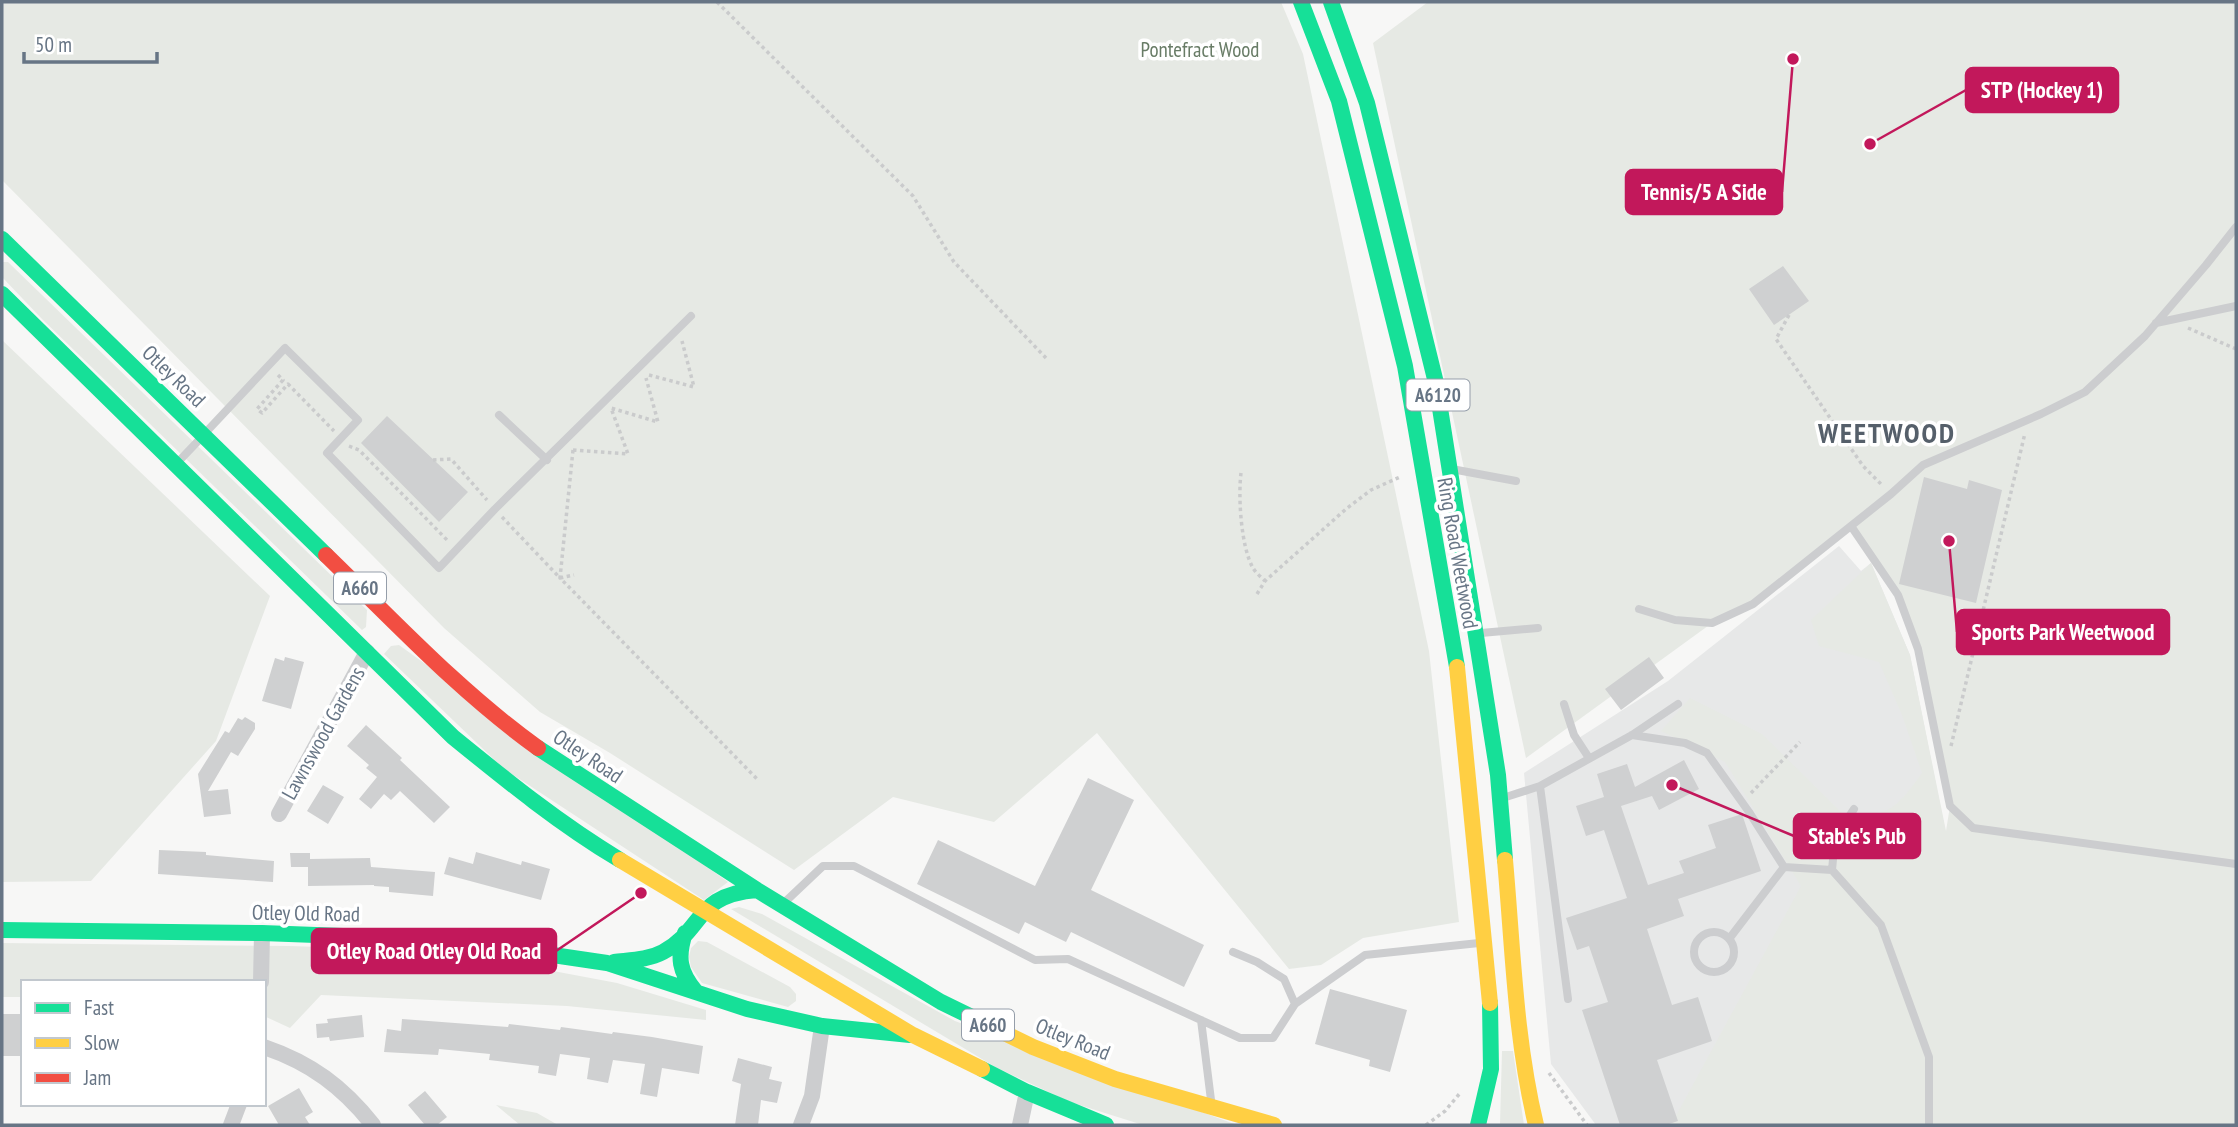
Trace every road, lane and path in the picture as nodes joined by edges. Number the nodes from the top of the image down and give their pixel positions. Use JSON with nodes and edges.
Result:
{"nodes":[{"id":1,"x":717,"y":2,"type":"edge"},
{"id":2,"x":1301,"y":2,"type":"edge"},
{"id":3,"x":1331,"y":2,"type":"edge"},
{"id":4,"x":2236,"y":227,"type":"edge"},
{"id":5,"x":2,"y":239,"type":"edge"},
{"id":6,"x":4,"y":301,"type":"edge"},
{"id":7,"x":2236,"y":306,"type":"edge"},
{"id":8,"x":1788,"y":315,"type":"dead end"},
{"id":9,"x":691,"y":316,"type":"dead end"},
{"id":10,"x":2156,"y":323,"type":"junction"},
{"id":11,"x":2184,"y":327,"type":"dead end"},
{"id":12,"x":678,"y":329,"type":"junction"},
{"id":13,"x":2236,"y":349,"type":"edge"},
{"id":14,"x":1046,"y":358,"type":"dead end"},
{"id":15,"x":499,"y":415,"type":"dead end"},
{"id":16,"x":2028,"y":420,"type":"junction"},
{"id":17,"x":204,"y":435,"type":"junction"},
{"id":18,"x":433,"y":460,"type":"dead end"},
{"id":19,"x":547,"y":460,"type":"junction"},
{"id":20,"x":174,"y":465,"type":"junction"},
{"id":21,"x":1422,"y":465,"type":"junction"},
{"id":22,"x":1451,"y":468,"type":"junction"},
{"id":23,"x":1241,"y":473,"type":"dead end"},
{"id":24,"x":1516,"y":481,"type":"dead end"},
{"id":25,"x":1891,"y":494,"type":"junction"},
{"id":26,"x":495,"y":509,"type":"junction"},
{"id":27,"x":1851,"y":526,"type":"junction"},
{"id":28,"x":574,"y":575,"type":"dead end"},
{"id":29,"x":560,"y":578,"type":"junction"},
{"id":30,"x":1265,"y":581,"type":"junction"},
{"id":31,"x":1257,"y":594,"type":"dead end"},
{"id":32,"x":1639,"y":609,"type":"dead end"},
{"id":33,"x":1538,"y":628,"type":"dead end"},
{"id":34,"x":1476,"y":634,"type":"junction"},
{"id":35,"x":381,"y":637,"type":"junction"},
{"id":36,"x":1564,"y":704,"type":"dead end"},
{"id":37,"x":1678,"y":704,"type":"dead end"},
{"id":38,"x":1632,"y":735,"type":"junction"},
{"id":39,"x":1800,"y":742,"type":"dead end"},
{"id":40,"x":1588,"y":758,"type":"junction"},
{"id":41,"x":1944,"y":775,"type":"junction"},
{"id":42,"x":758,"y":780,"type":"dead end"},
{"id":43,"x":1540,"y":786,"type":"junction"},
{"id":44,"x":1499,"y":798,"type":"junction"},
{"id":45,"x":1742,"y":802,"type":"junction"},
{"id":46,"x":1854,"y":809,"type":"dead end"},
{"id":47,"x":279,"y":814,"type":"dead end"},
{"id":48,"x":2236,"y":864,"type":"edge"},
{"id":49,"x":1784,"y":867,"type":"junction"},
{"id":50,"x":1832,"y":870,"type":"junction"},
{"id":51,"x":757,"y":890,"type":"junction"},
{"id":52,"x":781,"y":905,"type":"junction"},
{"id":53,"x":703,"y":911,"type":"junction"},
{"id":54,"x":2,"y":930,"type":"edge"},
{"id":55,"x":262,"y":933,"type":"junction"},
{"id":56,"x":685,"y":933,"type":"junction"},
{"id":57,"x":1730,"y":939,"type":"junction"},
{"id":58,"x":1485,"y":942,"type":"junction"},
{"id":59,"x":1233,"y":952,"type":"dead end"},
{"id":60,"x":607,"y":963,"type":"junction"},
{"id":61,"x":261,"y":980,"type":"edge"},
{"id":62,"x":696,"y":992,"type":"junction"},
{"id":63,"x":1568,"y":999,"type":"dead end"},
{"id":64,"x":1296,"y":1003,"type":"junction"},
{"id":65,"x":1201,"y":1020,"type":"junction"},
{"id":66,"x":822,"y":1026,"type":"junction"},
{"id":67,"x":914,"y":1035,"type":"junction"},
{"id":68,"x":266,"y":1048,"type":"edge"},
{"id":69,"x":1545,"y":1069,"type":"dead end"},
{"id":70,"x":1465,"y":1087,"type":"dead end"},
{"id":71,"x":1027,"y":1092,"type":"junction"},
{"id":72,"x":238,"y":1106,"type":"edge"},
{"id":73,"x":1211,"y":1106,"type":"junction"},
{"id":74,"x":231,"y":1125,"type":"edge"},
{"id":75,"x":373,"y":1125,"type":"edge"},
{"id":76,"x":801,"y":1125,"type":"edge"},
{"id":77,"x":1020,"y":1125,"type":"edge"},
{"id":78,"x":1107,"y":1125,"type":"edge"},
{"id":79,"x":1274,"y":1125,"type":"edge"},
{"id":80,"x":1426,"y":1125,"type":"edge"},
{"id":81,"x":1478,"y":1125,"type":"edge"},
{"id":82,"x":1536,"y":1125,"type":"edge"},
{"id":83,"x":1587,"y":1125,"type":"edge"},
{"id":84,"x":1929,"y":1125,"type":"edge"}],
"edges":[{"from":1,"to":14,"type":"path"},
{"from":2,"to":21,"type":"main road","name":"Ring Road Weetwood","number":"A6120"},
{"from":3,"to":22,"type":"main road","name":"Ring Road Weetwood","number":"A6120"},
{"from":4,"to":10,"type":"lane"},
{"from":5,"to":17,"type":"main road","name":"Otley Road","number":"A660"},
{"from":6,"to":20,"type":"main road","name":"Otley Road","number":"A660"},
{"from":7,"to":10,"type":"lane"},
{"from":8,"to":25,"type":"path"},
{"from":9,"to":12,"type":"lane"},
{"from":10,"to":16,"type":"lane"},
{"from":11,"to":13,"type":"path"},
{"from":12,"to":19,"type":"lane"},
{"from":12,"to":29,"type":"path"},
{"from":15,"to":19,"type":"lane"},
{"from":16,"to":25,"type":"lane"},
{"from":16,"to":41,"type":"path"},
{"from":17,"to":20,"type":"lane"},
{"from":17,"to":26,"type":"lane"},
{"from":17,"to":35,"type":"main road","name":"Otley Road","number":"A660"},
{"from":18,"to":26,"type":"path"},
{"from":19,"to":26,"type":"lane"},
{"from":20,"to":35,"type":"main road","name":"Otley Road","number":"A660"},
{"from":21,"to":30,"type":"path"},
{"from":21,"to":58,"type":"main road","name":"Ring Road Weetwood","number":"A6120"},
{"from":22,"to":24,"type":"lane"},
{"from":22,"to":34,"type":"main road","name":"Ring Road Weetwood","number":"A6120"},
{"from":23,"to":30,"type":"path"},
{"from":25,"to":27,"type":"lane"},
{"from":26,"to":29,"type":"path"},
{"from":27,"to":32,"type":"lane"},
{"from":27,"to":41,"type":"lane"},
{"from":28,"to":29,"type":"path"},
{"from":29,"to":42,"type":"path"},
{"from":30,"to":31,"type":"path"},
{"from":33,"to":34,"type":"lane"},
{"from":34,"to":44,"type":"main road","name":"Ring Road Weetwood","number":"A6120"},
{"from":35,"to":47,"type":"street","name":"Lawnswood Gardens"},
{"from":35,"to":51,"type":"main road","name":"Otley Road","number":"A660"},
{"from":35,"to":53,"type":"main road","name":"Otley Road","number":"A660"},
{"from":36,"to":40,"type":"lane"},
{"from":37,"to":38,"type":"lane"},
{"from":38,"to":40,"type":"lane"},
{"from":38,"to":45,"type":"lane"},
{"from":39,"to":45,"type":"path"},
{"from":40,"to":43,"type":"lane"},
{"from":41,"to":48,"type":"lane"},
{"from":43,"to":44,"type":"lane"},
{"from":43,"to":63,"type":"lane"},
{"from":44,"to":82,"type":"main road","name":"Ring Road Weetwood","number":"A6120"},
{"from":45,"to":49,"type":"lane"},
{"from":46,"to":50,"type":"lane"},
{"from":49,"to":50,"type":"lane"},
{"from":49,"to":57,"type":"lane"},
{"from":50,"to":84,"type":"lane"},
{"from":51,"to":52,"type":"main road","name":"Otley Road","number":"A660"},
{"from":51,"to":53,"type":"main road","name":"Otley Old Road"},
{"from":52,"to":65,"type":"lane"},
{"from":52,"to":73,"type":"main road","name":"Otley Road","number":"A660"},
{"from":53,"to":56,"type":"main road","name":"Otley Old Road"},
{"from":53,"to":67,"type":"main road","name":"Otley Road","number":"A660"},
{"from":54,"to":55,"type":"main road","name":"Otley Old Road"},
{"from":55,"to":60,"type":"main road","name":"Otley Old Road"},
{"from":55,"to":61,"type":"street"},
{"from":56,"to":60,"type":"main road","name":"Otley Old Road"},
{"from":56,"to":62,"type":"main road"},
{"from":57,"to":57,"type":"lane"},
{"from":58,"to":64,"type":"lane"},
{"from":58,"to":81,"type":"main road","name":"Ring Road Weetwood","number":"A6120"},
{"from":59,"to":64,"type":"lane"},
{"from":60,"to":62,"type":"main road","name":"Otley Old Road"},
{"from":62,"to":66,"type":"main road","name":"Otley Old Road"},
{"from":64,"to":65,"type":"lane"},
{"from":65,"to":73,"type":"lane"},
{"from":66,"to":67,"type":"main road","name":"Otley Old Road"},
{"from":66,"to":76,"type":"street"},
{"from":67,"to":71,"type":"main road","name":"Otley Road","number":"A660"},
{"from":68,"to":75,"type":"street"},
{"from":69,"to":83,"type":"path"},
{"from":70,"to":80,"type":"path"},
{"from":71,"to":77,"type":"street"},
{"from":71,"to":78,"type":"main road","name":"Otley Road","number":"A660"},
{"from":72,"to":74,"type":"street"},
{"from":73,"to":79,"type":"main road","name":"Otley Road","number":"A660"}]}
